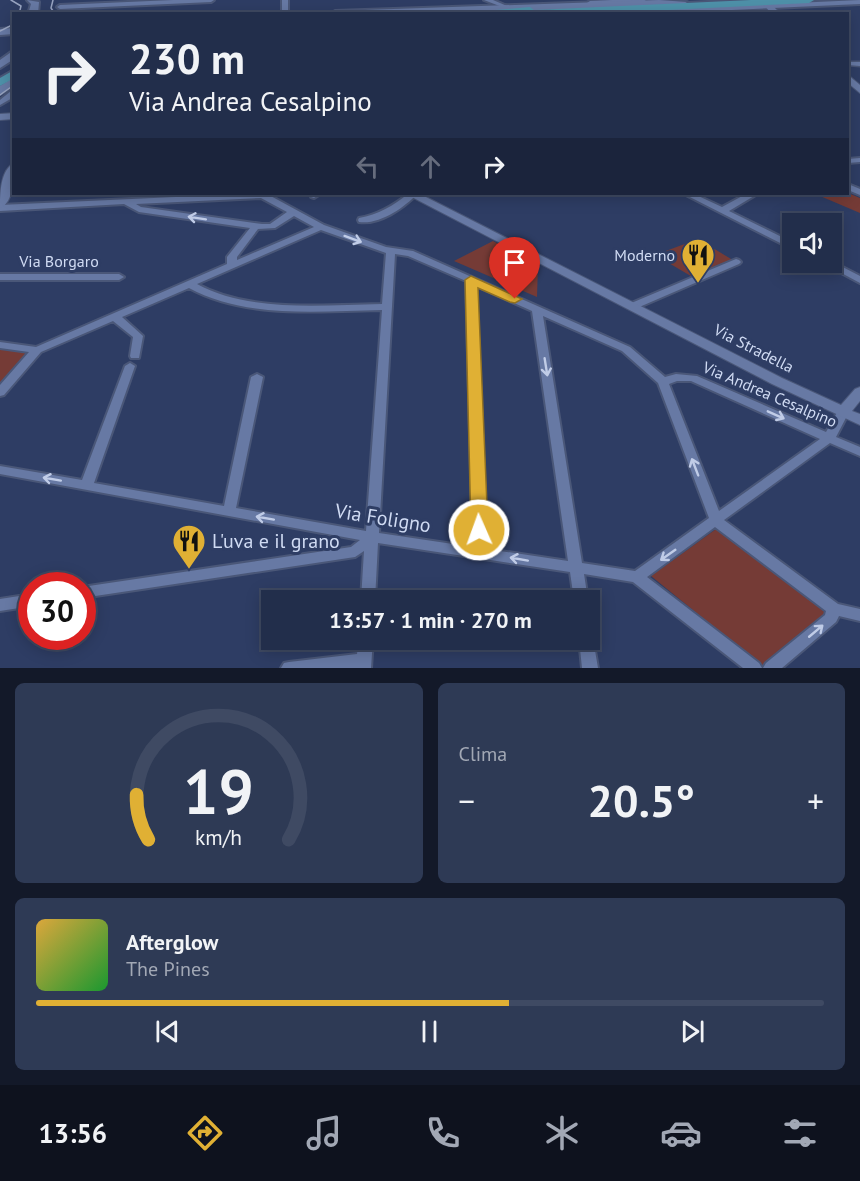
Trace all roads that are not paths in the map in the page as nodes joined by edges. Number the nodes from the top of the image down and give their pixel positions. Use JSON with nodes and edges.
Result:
{"nodes":[{"id":1,"x":63,"y":0,"type":"edge"},
{"id":2,"x":211,"y":0,"type":"edge"},
{"id":3,"x":488,"y":0,"type":"edge"},
{"id":4,"x":643,"y":0,"type":"edge"},
{"id":5,"x":729,"y":0,"type":"edge"},
{"id":6,"x":809,"y":0,"type":"edge"},
{"id":7,"x":546,"y":2,"type":"edge"},
{"id":8,"x":860,"y":2,"type":"edge"},
{"id":9,"x":765,"y":3,"type":"edge"},
{"id":10,"x":677,"y":4,"type":"junction"},
{"id":11,"x":504,"y":6,"type":"junction"},
{"id":12,"x":59,"y":10,"type":"edge"},
{"id":13,"x":426,"y":10,"type":"junction"},
{"id":14,"x":380,"y":12,"type":"edge"},
{"id":15,"x":498,"y":12,"type":"edge"},
{"id":16,"x":551,"y":12,"type":"edge"},
{"id":17,"x":623,"y":12,"type":"edge"},
{"id":18,"x":658,"y":12,"type":"edge"},
{"id":19,"x":12,"y":55,"type":"edge"},
{"id":20,"x":0,"y":65,"type":"edge"},
{"id":21,"x":12,"y":71,"type":"edge"},
{"id":22,"x":849,"y":79,"type":"edge"},
{"id":23,"x":0,"y":83,"type":"edge"},
{"id":24,"x":860,"y":90,"type":"edge"},
{"id":25,"x":12,"y":172,"type":"edge"},
{"id":26,"x":222,"y":195,"type":"edge"},
{"id":27,"x":263,"y":195,"type":"edge"},
{"id":28,"x":411,"y":195,"type":"edge"},
{"id":29,"x":414,"y":195,"type":"edge"},
{"id":30,"x":690,"y":195,"type":"edge"},
{"id":31,"x":749,"y":195,"type":"edge"},
{"id":32,"x":124,"y":201,"type":"junction"},
{"id":33,"x":0,"y":206,"type":"edge"},
{"id":34,"x":397,"y":207,"type":"junction"},
{"id":35,"x":722,"y":211,"type":"junction"},
{"id":36,"x":293,"y":212,"type":"junction"},
{"id":37,"x":388,"y":214,"type":"dead end"},
{"id":38,"x":362,"y":220,"type":"dead end"},
{"id":39,"x":255,"y":227,"type":"junction"},
{"id":40,"x":321,"y":227,"type":"junction"},
{"id":41,"x":782,"y":241,"type":"edge"},
{"id":42,"x":391,"y":251,"type":"junction"},
{"id":43,"x":736,"y":262,"type":"dead end"},
{"id":44,"x":232,"y":265,"type":"junction"},
{"id":45,"x":842,"y":271,"type":"edge"},
{"id":46,"x":0,"y":277,"type":"edge"},
{"id":47,"x":119,"y":277,"type":"dead end"},
{"id":48,"x":471,"y":280,"type":"junction"},
{"id":49,"x":860,"y":280,"type":"edge"},
{"id":50,"x":189,"y":284,"type":"junction"},
{"id":51,"x":633,"y":306,"type":"junction"},
{"id":52,"x":387,"y":307,"type":"junction"},
{"id":53,"x":537,"y":309,"type":"junction"},
{"id":54,"x":114,"y":316,"type":"junction"},
{"id":55,"x":0,"y":345,"type":"edge"},
{"id":56,"x":37,"y":350,"type":"junction"},
{"id":57,"x":257,"y":377,"type":"dead end"},
{"id":58,"x":663,"y":382,"type":"junction"},
{"id":59,"x":0,"y":392,"type":"edge"},
{"id":60,"x":860,"y":392,"type":"edge"},
{"id":61,"x":843,"y":412,"type":"junction"},
{"id":62,"x":860,"y":420,"type":"edge"},
{"id":63,"x":829,"y":438,"type":"junction"},
{"id":64,"x":860,"y":452,"type":"edge"},
{"id":65,"x":0,"y":470,"type":"edge"},
{"id":66,"x":87,"y":486,"type":"junction"},
{"id":67,"x":229,"y":511,"type":"junction"},
{"id":68,"x":716,"y":521,"type":"junction"},
{"id":69,"x":372,"y":537,"type":"junction"},
{"id":70,"x":480,"y":553,"type":"junction"},
{"id":71,"x":577,"y":569,"type":"junction"},
{"id":72,"x":637,"y":577,"type":"junction"},
{"id":73,"x":96,"y":590,"type":"edge"},
{"id":74,"x":369,"y":590,"type":"edge"},
{"id":75,"x":580,"y":590,"type":"edge"},
{"id":76,"x":18,"y":602,"type":"edge"},
{"id":77,"x":0,"y":605,"type":"edge"},
{"id":78,"x":834,"y":609,"type":"junction"},
{"id":79,"x":860,"y":615,"type":"edge"},
{"id":80,"x":588,"y":650,"type":"edge"},
{"id":81,"x":364,"y":664,"type":"edge"},
{"id":82,"x":289,"y":668,"type":"edge"},
{"id":83,"x":590,"y":668,"type":"edge"},
{"id":84,"x":754,"y":668,"type":"edge"},
{"id":85,"x":771,"y":668,"type":"edge"}],
"edges":[{"from":1,"to":12,"type":"street"},
{"from":2,"to":12,"type":"street"},
{"from":3,"to":11,"type":"street"},
{"from":4,"to":7,"type":"street"},
{"from":5,"to":10,"type":"main road"},
{"from":6,"to":9,"type":"main road"},
{"from":7,"to":11,"type":"street"},
{"from":8,"to":9,"type":"street"},
{"from":9,"to":10,"type":"main road"},
{"from":9,"to":18,"type":"street"},
{"from":10,"to":13,"type":"main road"},
{"from":10,"to":15,"type":"main road"},
{"from":10,"to":16,"type":"main road"},
{"from":10,"to":17,"type":"main road"},
{"from":11,"to":13,"type":"street"},
{"from":13,"to":14,"type":"main road"},
{"from":19,"to":20,"type":"main road"},
{"from":21,"to":23,"type":"main road"},
{"from":22,"to":24,"type":"street"},
{"from":25,"to":33,"type":"street"},
{"from":26,"to":27,"type":"street"},
{"from":26,"to":32,"type":"street"},
{"from":27,"to":36,"type":"street"},
{"from":28,"to":34,"type":"street"},
{"from":29,"to":51,"type":"street","name":"Via Stradella"},
{"from":30,"to":35,"type":"street"},
{"from":31,"to":35,"type":"street"},
{"from":32,"to":33,"type":"street"},
{"from":39,"to":32,"type":"street","one_way":true},
{"from":34,"to":37,"type":"street"},
{"from":34,"to":38,"type":"street"},
{"from":35,"to":41,"type":"street"},
{"from":36,"to":39,"type":"street"},
{"from":36,"to":40,"type":"street"},
{"from":39,"to":44,"type":"street"},
{"from":40,"to":42,"type":"street","one_way":true},
{"from":40,"to":44,"type":"street"},
{"from":42,"to":48,"type":"street"},
{"from":42,"to":52,"type":"street"},
{"from":43,"to":51,"type":"street"},
{"from":44,"to":50,"type":"street"},
{"from":45,"to":49,"type":"street"},
{"from":46,"to":47,"type":"street","name":"Via Borgaro"},
{"from":48,"to":53,"type":"street"},
{"from":48,"to":70,"type":"street"},
{"from":50,"to":52,"type":"street"},
{"from":50,"to":54,"type":"street"},
{"from":51,"to":61,"type":"street","name":"Via Stradella"},
{"from":52,"to":69,"type":"street"},
{"from":53,"to":58,"type":"street"},
{"from":53,"to":71,"type":"street","one_way":true},
{"from":54,"to":56,"type":"street"},
{"from":54,"to":66,"type":"street"},
{"from":55,"to":56,"type":"street"},
{"from":56,"to":59,"type":"street"},
{"from":57,"to":67,"type":"street"},
{"from":58,"to":63,"type":"street","name":"Via Andrea Cesalpino","one_way":true},
{"from":68,"to":58,"type":"street","one_way":true},
{"from":60,"to":61,"type":"street"},
{"from":61,"to":62,"type":"street","name":"Via Stradella"},
{"from":61,"to":63,"type":"street"},
{"from":63,"to":64,"type":"street","name":"Via Andrea Cesalpino"},
{"from":63,"to":68,"type":"street"},
{"from":66,"to":65,"type":"street","name":"Via Foligno","one_way":true},
{"from":66,"to":67,"type":"street","name":"Via Foligno"},
{"from":69,"to":67,"type":"street","name":"Via Foligno","one_way":true},
{"from":68,"to":72,"type":"street","one_way":true},
{"from":68,"to":78,"type":"street"},
{"from":69,"to":70,"type":"street","name":"Via Foligno"},
{"from":69,"to":73,"type":"street"},
{"from":69,"to":74,"type":"street"},
{"from":71,"to":70,"type":"street","name":"Via Foligno","one_way":true},
{"from":71,"to":72,"type":"street","name":"Via Foligno"},
{"from":71,"to":75,"type":"street"},
{"from":72,"to":84,"type":"street"},
{"from":76,"to":77,"type":"street"},
{"from":78,"to":79,"type":"street"},
{"from":85,"to":78,"type":"street","one_way":true},
{"from":80,"to":83,"type":"street"},
{"from":81,"to":82,"type":"street"}]}
